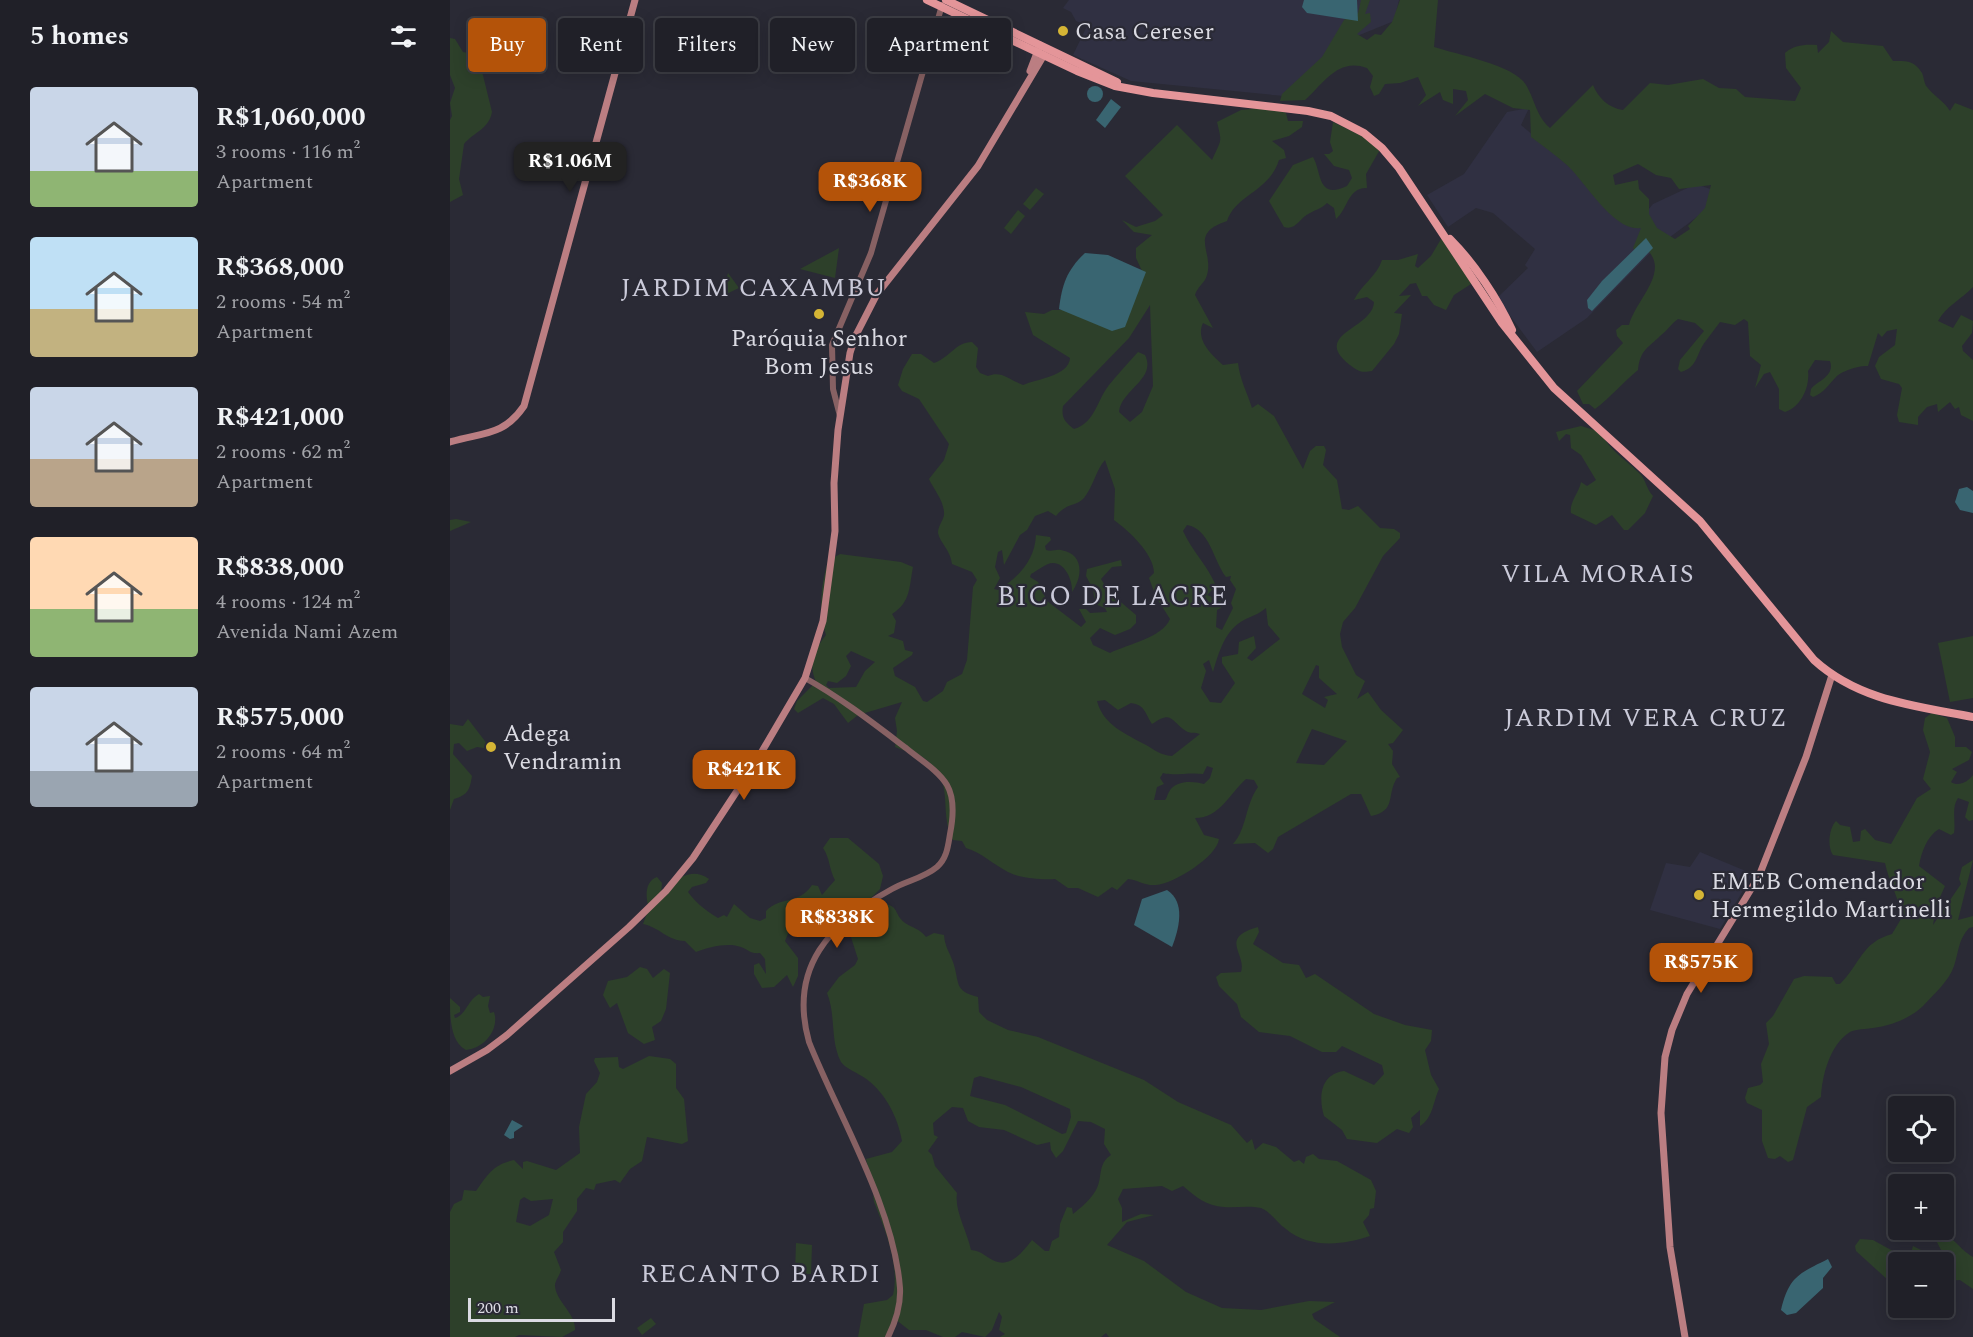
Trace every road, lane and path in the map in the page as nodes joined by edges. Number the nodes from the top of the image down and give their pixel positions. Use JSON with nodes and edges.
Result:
{"nodes":[{"id":1,"x":635,"y":0,"type":"edge"},
{"id":2,"x":927,"y":0,"type":"edge"},
{"id":3,"x":944,"y":2,"type":"edge"},
{"id":4,"x":1040,"y":51,"type":"junction"},
{"id":5,"x":840,"y":417,"type":"junction"},
{"id":6,"x":450,"y":442,"type":"edge"},
{"id":7,"x":1832,"y":675,"type":"junction"},
{"id":8,"x":805,"y":678,"type":"junction"},
{"id":9,"x":1973,"y":717,"type":"edge"},
{"id":10,"x":450,"y":1071,"type":"edge"},
{"id":11,"x":888,"y":1337,"type":"edge"},
{"id":12,"x":1685,"y":1337,"type":"edge"}],
"edges":[{"from":1,"to":6,"type":"main road"},
{"from":2,"to":3,"type":"main road"},
{"from":3,"to":4,"type":"main road"},
{"from":3,"to":5,"type":"street"},
{"from":4,"to":5,"type":"main road"},
{"from":4,"to":7,"type":"main road"},
{"from":5,"to":8,"type":"main road"},
{"from":7,"to":9,"type":"main road"},
{"from":7,"to":12,"type":"main road"},
{"from":8,"to":10,"type":"main road"},
{"from":8,"to":11,"type":"street"}]}
